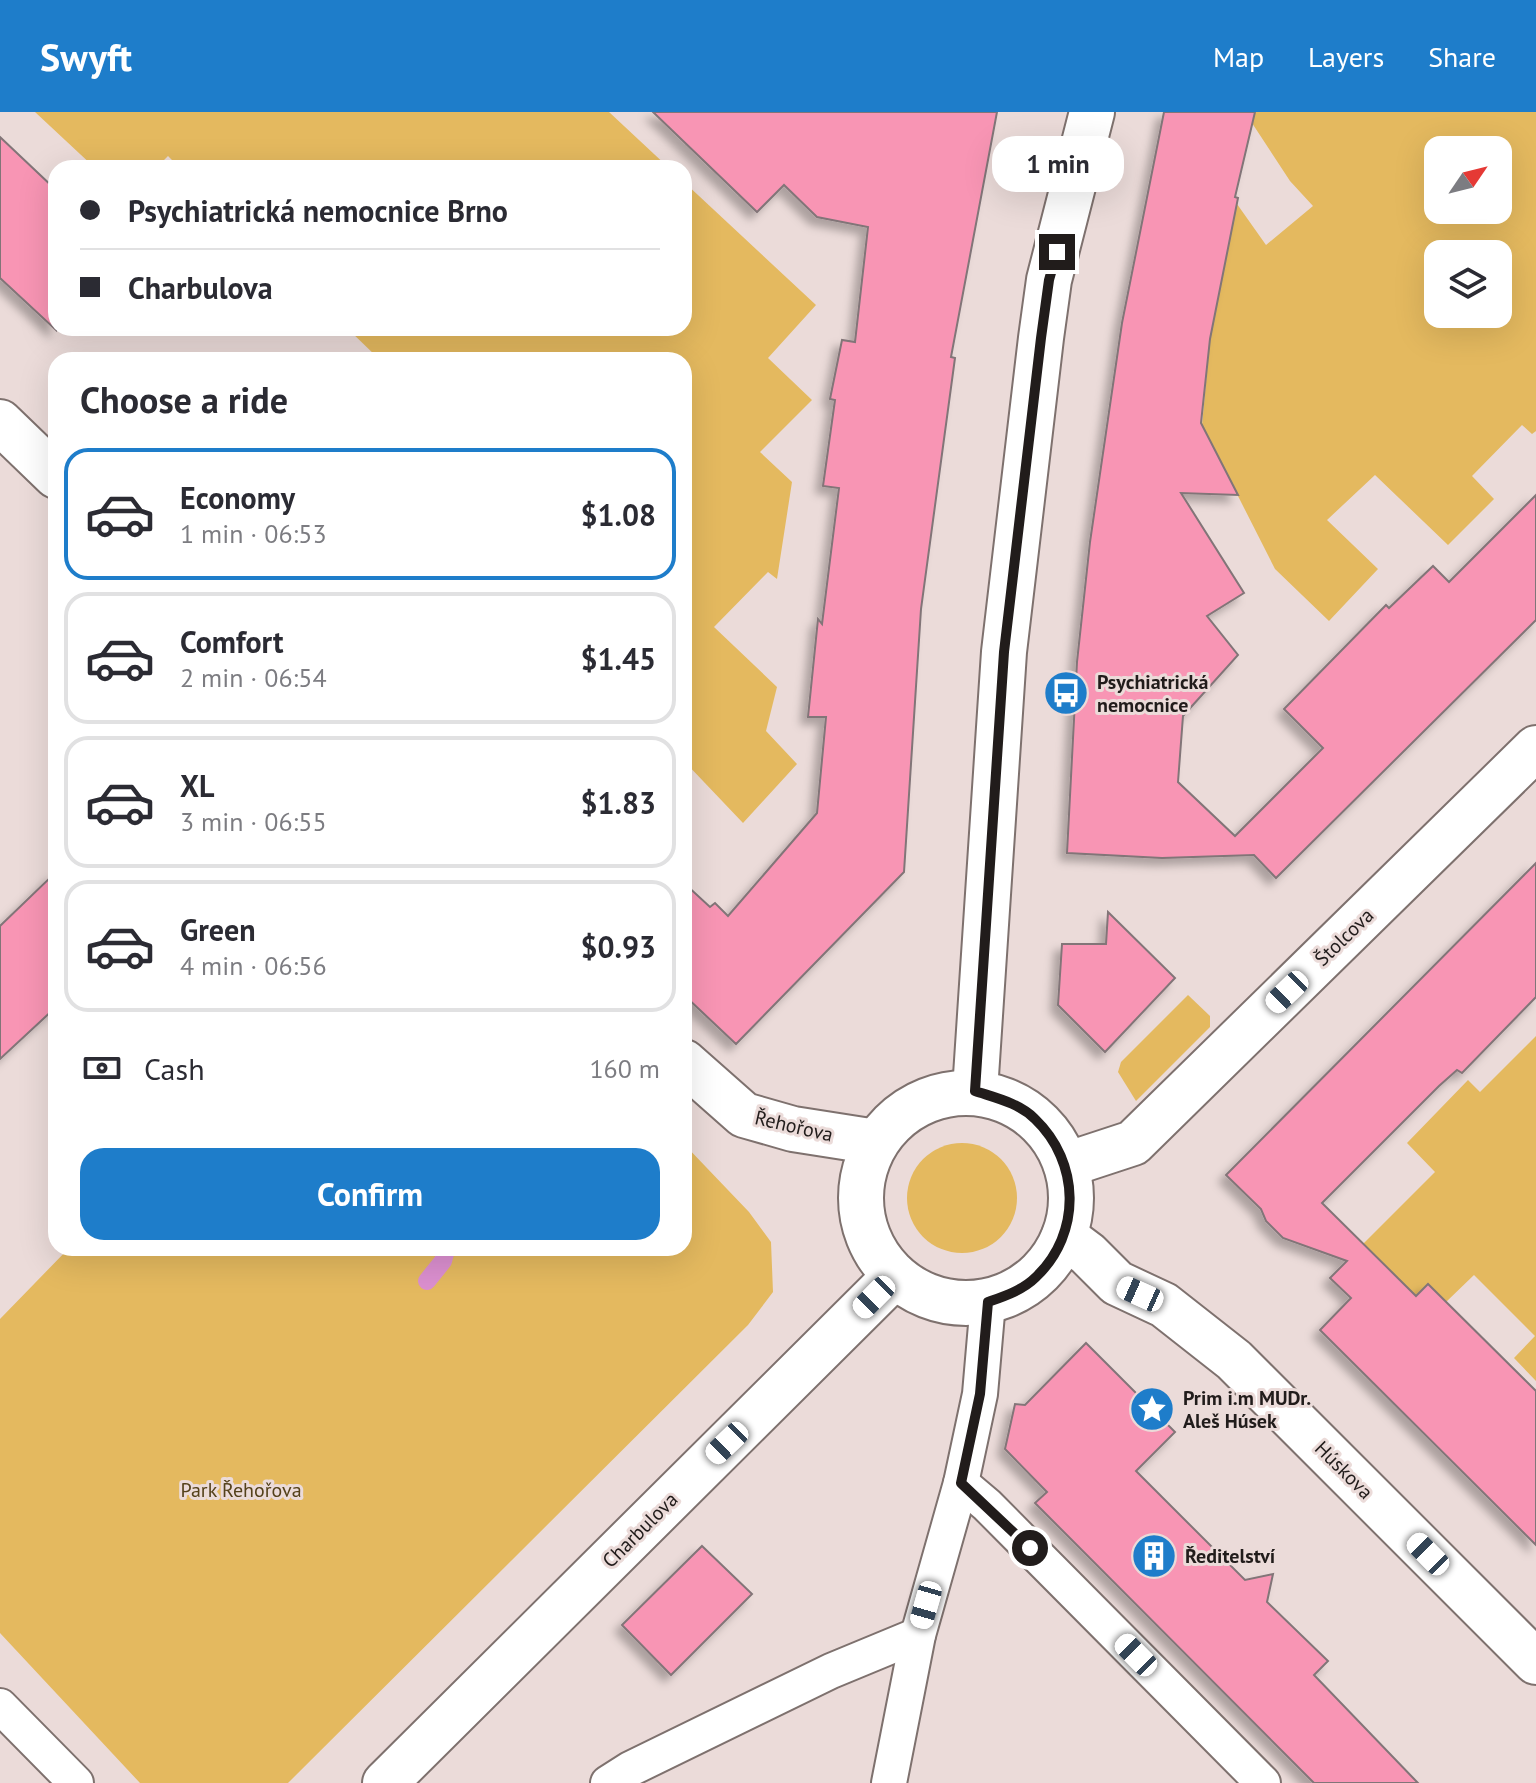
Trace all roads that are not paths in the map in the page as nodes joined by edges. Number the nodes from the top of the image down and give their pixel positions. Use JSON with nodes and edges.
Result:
{"nodes":[{"id":1,"x":1092,"y":112,"type":"edge"},
{"id":2,"x":0,"y":422,"type":"edge"},
{"id":3,"x":48,"y":468,"type":"edge"},
{"id":4,"x":1536,"y":748,"type":"edge"},
{"id":5,"x":692,"y":1069,"type":"edge"},
{"id":6,"x":975,"y":1091,"type":"junction"},
{"id":7,"x":876,"y":1142,"type":"junction"},
{"id":8,"x":1066,"y":1165,"type":"junction"},
{"id":9,"x":1064,"y":1236,"type":"junction"},
{"id":10,"x":895,"y":1276,"type":"junction"},
{"id":11,"x":988,"y":1302,"type":"junction"},
{"id":12,"x":961,"y":1483,"type":"junction"},
{"id":13,"x":918,"y":1635,"type":"junction"},
{"id":14,"x":1536,"y":1662,"type":"edge"},
{"id":15,"x":0,"y":1706,"type":"edge"},
{"id":16,"x":76,"y":1783,"type":"edge"},
{"id":17,"x":385,"y":1783,"type":"edge"},
{"id":18,"x":608,"y":1783,"type":"edge"},
{"id":19,"x":889,"y":1783,"type":"edge"},
{"id":20,"x":1263,"y":1783,"type":"edge"}],
"edges":[{"from":1,"to":6,"type":"street"},
{"from":2,"to":3,"type":"street"},
{"from":4,"to":8,"type":"street","name":"Štolcova"},
{"from":5,"to":7,"type":"street","name":"Řehořova"},
{"from":6,"to":7,"type":"street"},
{"from":6,"to":8,"type":"street"},
{"from":7,"to":10,"type":"street"},
{"from":8,"to":9,"type":"street"},
{"from":9,"to":11,"type":"street"},
{"from":9,"to":14,"type":"street","name":"Húskova"},
{"from":10,"to":11,"type":"street"},
{"from":10,"to":17,"type":"street","name":"Charbulova"},
{"from":11,"to":12,"type":"lane"},
{"from":12,"to":13,"type":"lane"},
{"from":12,"to":20,"type":"lane"},
{"from":13,"to":18,"type":"lane"},
{"from":13,"to":19,"type":"lane"},
{"from":15,"to":16,"type":"lane"}]}
